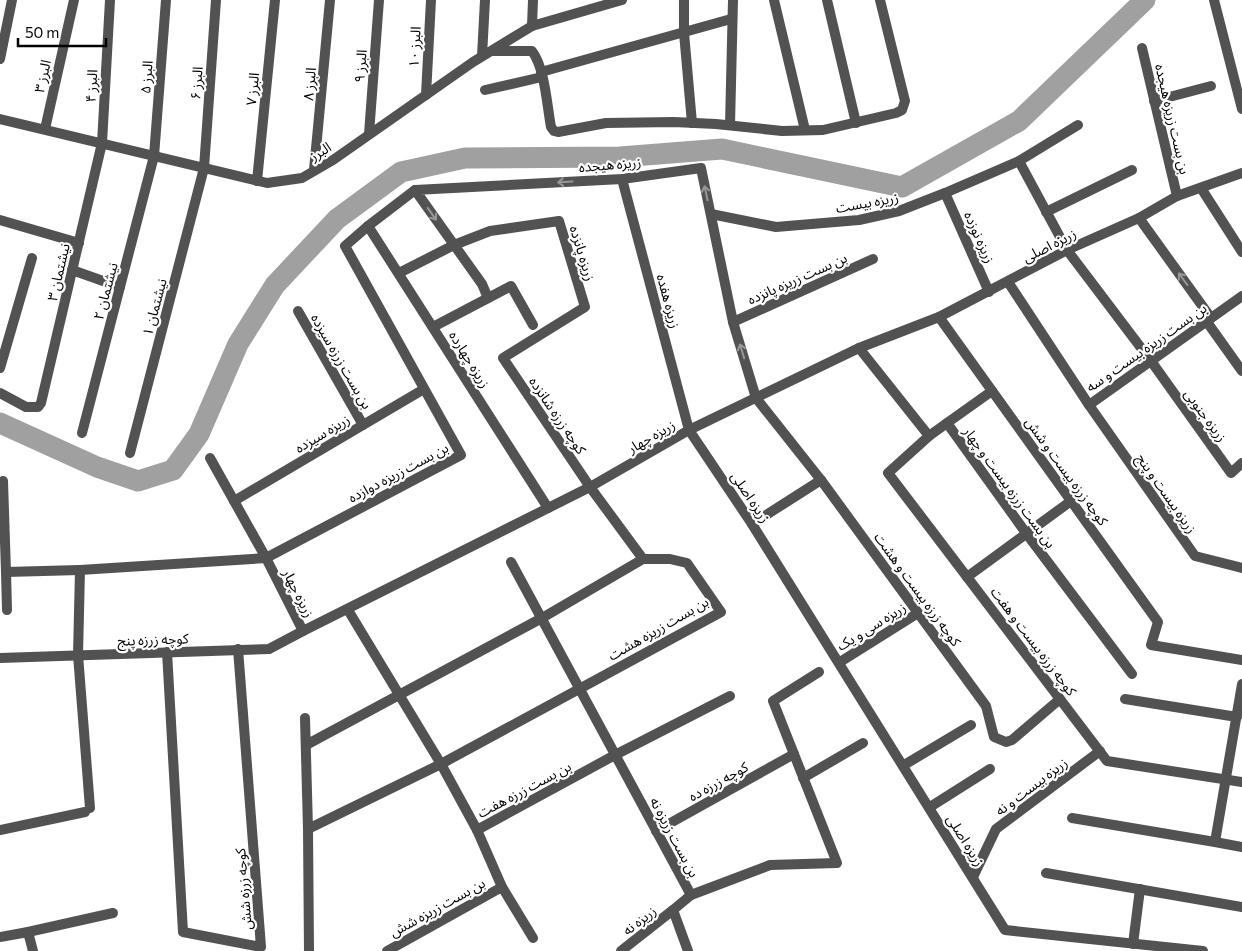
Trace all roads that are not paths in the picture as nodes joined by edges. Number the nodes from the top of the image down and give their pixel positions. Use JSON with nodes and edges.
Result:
{"nodes":[{"id":1,"x":12,"y":0,"type":"edge"},
{"id":2,"x":74,"y":0,"type":"edge"},
{"id":3,"x":110,"y":0,"type":"edge"},
{"id":4,"x":166,"y":0,"type":"edge"},
{"id":5,"x":216,"y":0,"type":"edge"},
{"id":6,"x":275,"y":0,"type":"edge"},
{"id":7,"x":330,"y":0,"type":"edge"},
{"id":8,"x":379,"y":0,"type":"edge"},
{"id":9,"x":431,"y":0,"type":"edge"},
{"id":10,"x":484,"y":0,"type":"edge"},
{"id":11,"x":533,"y":0,"type":"edge"},
{"id":12,"x":584,"y":0,"type":"edge"},
{"id":13,"x":622,"y":0,"type":"edge"},
{"id":14,"x":684,"y":0,"type":"edge"},
{"id":15,"x":733,"y":0,"type":"edge"},
{"id":16,"x":774,"y":0,"type":"edge"},
{"id":17,"x":827,"y":0,"type":"edge"},
{"id":18,"x":880,"y":0,"type":"edge"},
{"id":19,"x":1214,"y":0,"type":"edge"},
{"id":20,"x":584,"y":11,"type":"junction"},
{"id":21,"x":732,"y":19,"type":"junction"},
{"id":22,"x":532,"y":26,"type":"junction"},
{"id":23,"x":684,"y":33,"type":"junction"},
{"id":24,"x":1142,"y":48,"type":"dead end"},
{"id":25,"x":486,"y":54,"type":"junction"},
{"id":26,"x":0,"y":59,"type":"edge"},
{"id":27,"x":542,"y":74,"type":"junction"},
{"id":28,"x":1238,"y":74,"type":"edge"},
{"id":29,"x":1211,"y":86,"type":"dead end"},
{"id":30,"x":485,"y":90,"type":"dead end"},
{"id":31,"x":426,"y":95,"type":"junction"},
{"id":32,"x":1154,"y":100,"type":"junction"},
{"id":33,"x":1242,"y":109,"type":"edge"},
{"id":34,"x":0,"y":118,"type":"edge"},
{"id":35,"x":692,"y":122,"type":"junction"},
{"id":36,"x":856,"y":123,"type":"junction"},
{"id":37,"x":730,"y":125,"type":"junction"},
{"id":38,"x":1078,"y":125,"type":"dead end"},
{"id":39,"x":45,"y":129,"type":"junction"},
{"id":40,"x":805,"y":130,"type":"junction"},
{"id":41,"x":369,"y":134,"type":"junction"},
{"id":42,"x":102,"y":143,"type":"junction"},
{"id":43,"x":154,"y":156,"type":"junction"},
{"id":44,"x":1019,"y":161,"type":"junction"},
{"id":45,"x":204,"y":168,"type":"junction"},
{"id":46,"x":314,"y":170,"type":"junction"},
{"id":47,"x":1132,"y":170,"type":"dead end"},
{"id":48,"x":1242,"y":173,"type":"edge"},
{"id":49,"x":622,"y":179,"type":"junction"},
{"id":50,"x":257,"y":180,"type":"junction"},
{"id":51,"x":1202,"y":188,"type":"junction"},
{"id":52,"x":415,"y":190,"type":"junction"},
{"id":53,"x":945,"y":193,"type":"junction"},
{"id":54,"x":1177,"y":196,"type":"junction"},
{"id":55,"x":1046,"y":212,"type":"junction"},
{"id":56,"x":711,"y":214,"type":"junction"},
{"id":57,"x":1139,"y":218,"type":"junction"},
{"id":58,"x":0,"y":220,"type":"edge"},
{"id":59,"x":368,"y":226,"type":"junction"},
{"id":60,"x":79,"y":243,"type":"junction"},
{"id":61,"x":454,"y":245,"type":"junction"},
{"id":62,"x":1067,"y":250,"type":"junction"},
{"id":63,"x":1242,"y":252,"type":"edge"},
{"id":64,"x":32,"y":258,"type":"dead end"},
{"id":65,"x":873,"y":259,"type":"dead end"},
{"id":66,"x":72,"y":270,"type":"junction"},
{"id":67,"x":399,"y":273,"type":"junction"},
{"id":68,"x":1008,"y":282,"type":"junction"},
{"id":69,"x":120,"y":287,"type":"junction"},
{"id":70,"x":990,"y":292,"type":"junction"},
{"id":71,"x":1242,"y":296,"type":"edge"},
{"id":72,"x":488,"y":298,"type":"junction"},
{"id":73,"x":298,"y":311,"type":"dead end"},
{"id":74,"x":939,"y":317,"type":"junction"},
{"id":75,"x":1209,"y":320,"type":"junction"},
{"id":76,"x":733,"y":322,"type":"junction"},
{"id":77,"x":533,"y":325,"type":"dead end"},
{"id":78,"x":434,"y":327,"type":"junction"},
{"id":79,"x":859,"y":348,"type":"junction"},
{"id":80,"x":503,"y":358,"type":"joint"},
{"id":81,"x":1151,"y":361,"type":"junction"},
{"id":82,"x":0,"y":368,"type":"edge"},
{"id":83,"x":1242,"y":371,"type":"edge"},
{"id":84,"x":424,"y":389,"type":"junction"},
{"id":85,"x":992,"y":391,"type":"junction"},
{"id":86,"x":0,"y":393,"type":"edge"},
{"id":87,"x":756,"y":398,"type":"junction"},
{"id":88,"x":1089,"y":405,"type":"junction"},
{"id":89,"x":948,"y":423,"type":"junction"},
{"id":90,"x":363,"y":425,"type":"junction"},
{"id":91,"x":689,"y":430,"type":"junction"},
{"id":92,"x":82,"y":433,"type":"dead end"},
{"id":93,"x":929,"y":436,"type":"junction"},
{"id":94,"x":130,"y":453,"type":"dead end"},
{"id":95,"x":210,"y":458,"type":"dead end"},
{"id":96,"x":1242,"y":464,"type":"edge"},
{"id":97,"x":821,"y":480,"type":"junction"},
{"id":98,"x":3,"y":481,"type":"dead end"},
{"id":99,"x":590,"y":488,"type":"junction"},
{"id":100,"x":234,"y":501,"type":"junction"},
{"id":101,"x":1072,"y":501,"type":"junction"},
{"id":102,"x":548,"y":508,"type":"junction"},
{"id":103,"x":752,"y":524,"type":"junction"},
{"id":104,"x":1026,"y":533,"type":"junction"},
{"id":105,"x":266,"y":558,"type":"junction"},
{"id":106,"x":644,"y":559,"type":"junction"},
{"id":107,"x":511,"y":562,"type":"dead end"},
{"id":108,"x":1242,"y":568,"type":"edge"},
{"id":109,"x":80,"y":570,"type":"junction"},
{"id":110,"x":6,"y":572,"type":"junction"},
{"id":111,"x":967,"y":576,"type":"junction"},
{"id":112,"x":7,"y":610,"type":"dead end"},
{"id":113,"x":348,"y":610,"type":"junction"},
{"id":114,"x":918,"y":613,"type":"junction"},
{"id":115,"x":542,"y":618,"type":"junction"},
{"id":116,"x":303,"y":631,"type":"junction"},
{"id":117,"x":238,"y":649,"type":"junction"},
{"id":118,"x":167,"y":652,"type":"junction"},
{"id":119,"x":78,"y":654,"type":"junction"},
{"id":120,"x":0,"y":658,"type":"edge"},
{"id":121,"x":1242,"y":660,"type":"edge"},
{"id":122,"x":840,"y":662,"type":"junction"},
{"id":123,"x":819,"y":672,"type":"dead end"},
{"id":124,"x":1132,"y":674,"type":"dead end"},
{"id":125,"x":1242,"y":684,"type":"edge"},
{"id":126,"x":579,"y":688,"type":"junction"},
{"id":127,"x":400,"y":695,"type":"junction"},
{"id":128,"x":730,"y":696,"type":"dead end"},
{"id":129,"x":1060,"y":699,"type":"junction"},
{"id":130,"x":1125,"y":699,"type":"dead end"},
{"id":131,"x":1237,"y":717,"type":"junction"},
{"id":132,"x":305,"y":718,"type":"dead end"},
{"id":133,"x":971,"y":725,"type":"dead end"},
{"id":134,"x":863,"y":743,"type":"dead end"},
{"id":135,"x":306,"y":745,"type":"junction"},
{"id":136,"x":1100,"y":751,"type":"junction"},
{"id":137,"x":794,"y":754,"type":"junction"},
{"id":138,"x":616,"y":755,"type":"junction"},
{"id":139,"x":441,"y":764,"type":"junction"},
{"id":140,"x":904,"y":765,"type":"junction"},
{"id":141,"x":990,"y":769,"type":"dead end"},
{"id":142,"x":804,"y":778,"type":"junction"},
{"id":143,"x":1226,"y":780,"type":"junction"},
{"id":144,"x":1242,"y":782,"type":"edge"},
{"id":145,"x":930,"y":808,"type":"junction"},
{"id":146,"x":1072,"y":818,"type":"dead end"},
{"id":147,"x":308,"y":829,"type":"junction"},
{"id":148,"x":0,"y":830,"type":"edge"},
{"id":149,"x":477,"y":830,"type":"junction"},
{"id":150,"x":656,"y":831,"type":"junction"},
{"id":151,"x":1215,"y":842,"type":"junction"},
{"id":152,"x":1242,"y":847,"type":"edge"},
{"id":153,"x":1046,"y":873,"type":"dead end"},
{"id":154,"x":973,"y":877,"type":"junction"},
{"id":155,"x":502,"y":888,"type":"junction"},
{"id":156,"x":1140,"y":889,"type":"junction"},
{"id":157,"x":691,"y":895,"type":"junction"},
{"id":158,"x":1242,"y":907,"type":"edge"},
{"id":159,"x":673,"y":910,"type":"junction"},
{"id":160,"x":113,"y":913,"type":"dead end"},
{"id":161,"x":28,"y":932,"type":"junction"},
{"id":162,"x":0,"y":937,"type":"edge"},
{"id":163,"x":533,"y":938,"type":"dead end"},
{"id":164,"x":1133,"y":944,"type":"junction"},
{"id":165,"x":32,"y":951,"type":"edge"},
{"id":166,"x":309,"y":951,"type":"edge"},
{"id":167,"x":386,"y":951,"type":"edge"},
{"id":168,"x":621,"y":951,"type":"edge"},
{"id":169,"x":688,"y":951,"type":"edge"},
{"id":170,"x":1203,"y":951,"type":"edge"}],
"edges":[{"from":1,"to":26,"type":"street"},
{"from":2,"to":39,"type":"street","name":"البرز ۳"},
{"from":3,"to":42,"type":"street","name":"البرز ۴"},
{"from":4,"to":43,"type":"street","name":"البرز ۵"},
{"from":5,"to":45,"type":"street","name":"البرز ۶"},
{"from":6,"to":50,"type":"street","name":"البرز ۷"},
{"from":7,"to":46,"type":"street","name":"البرز ۸"},
{"from":8,"to":41,"type":"street","name":"البرز ۹"},
{"from":9,"to":31,"type":"street","name":"البرز ۱۰"},
{"from":10,"to":25,"type":"street"},
{"from":11,"to":22,"type":"street"},
{"from":12,"to":20,"type":"street"},
{"from":13,"to":20,"type":"street","name":"البرز"},
{"from":14,"to":23,"type":"street"},
{"from":15,"to":21,"type":"street"},
{"from":16,"to":40,"type":"street"},
{"from":17,"to":36,"type":"street"},
{"from":18,"to":36,"type":"street"},
{"from":19,"to":28,"type":"street"},
{"from":20,"to":22,"type":"street","name":"البرز"},
{"from":21,"to":23,"type":"street"},
{"from":21,"to":37,"type":"street"},
{"from":22,"to":25,"type":"street","name":"البرز"},
{"from":23,"to":27,"type":"street"},
{"from":23,"to":35,"type":"street"},
{"from":24,"to":32,"type":"street","name":"بن بست زریزه هیجده"},
{"from":25,"to":27,"type":"street"},
{"from":25,"to":31,"type":"street","name":"البرز"},
{"from":27,"to":30,"type":"street"},
{"from":27,"to":35,"type":"street"},
{"from":28,"to":33,"type":"street"},
{"from":29,"to":32,"type":"street"},
{"from":31,"to":41,"type":"street","name":"البرز"},
{"from":32,"to":54,"type":"street","name":"بن بست زریزه هیجده"},
{"from":34,"to":39,"type":"street","name":"البرز"},
{"from":35,"to":37,"type":"street"},
{"from":36,"to":40,"type":"street"},
{"from":37,"to":40,"type":"street"},
{"from":38,"to":44,"type":"street","name":"زریزه بیست"},
{"from":39,"to":42,"type":"street","name":"البرز"},
{"from":41,"to":46,"type":"street","name":"البرز"},
{"from":42,"to":43,"type":"street","name":"البرز"},
{"from":42,"to":60,"type":"street","name":"نيشتمان ۳"},
{"from":43,"to":45,"type":"street","name":"البرز"},
{"from":43,"to":69,"type":"street","name":"نيشتمان ۲"},
{"from":44,"to":53,"type":"street","name":"زریزه بیست"},
{"from":44,"to":55,"type":"street"},
{"from":45,"to":50,"type":"street","name":"البرز"},
{"from":45,"to":94,"type":"street","name":"نيشتمان ۱"},
{"from":46,"to":50,"type":"street","name":"البرز"},
{"from":47,"to":55,"type":"street"},
{"from":48,"to":51,"type":"street","name":"زریزه اصلی"},
{"from":49,"to":52,"type":"street","name":"زریزه هیجده","one_way":true},
{"from":56,"to":49,"type":"street","name":"زریزه هیجده","one_way":true},
{"from":49,"to":91,"type":"street","name":"زریزه هفده"},
{"from":51,"to":54,"type":"street","name":"زریزه اصلی"},
{"from":51,"to":63,"type":"street"},
{"from":52,"to":59,"type":"street","name":"بن بست زریزه دوازده"},
{"from":52,"to":61,"type":"street","one_way":true},
{"from":53,"to":56,"type":"street","name":"زریزه بیست"},
{"from":53,"to":70,"type":"street","name":"زریزه نوزده"},
{"from":54,"to":57,"type":"street","name":"زریزه اصلی"},
{"from":55,"to":62,"type":"street"},
{"from":56,"to":76,"type":"street","name":"زریزه هیجده"},
{"from":57,"to":62,"type":"street","name":"زریزه اصلی"},
{"from":75,"to":57,"type":"street","one_way":true},
{"from":58,"to":60,"type":"street"},
{"from":59,"to":67,"type":"street","name":"زریزه چهارده"},
{"from":59,"to":84,"type":"street","name":"بن بست زریزه دوازده"},
{"from":60,"to":66,"type":"street","name":"نيشتمان ۳"},
{"from":61,"to":67,"type":"street","name":"زریزه پانزده"},
{"from":61,"to":72,"type":"street"},
{"from":61,"to":80,"type":"street","name":"زریزه پانزده"},
{"from":62,"to":68,"type":"street","name":"زریزه اصلی"},
{"from":62,"to":81,"type":"street"},
{"from":64,"to":82,"type":"street"},
{"from":65,"to":76,"type":"street","name":"بن بست زریزه پانزده"},
{"from":66,"to":69,"type":"street"},
{"from":66,"to":86,"type":"street","name":"نيشتمان ۳"},
{"from":67,"to":78,"type":"street","name":"زریزه چهارده"},
{"from":68,"to":70,"type":"street","name":"زریزه اصلی"},
{"from":68,"to":88,"type":"street","name":"بن بست زریزه بیست و سه"},
{"from":69,"to":92,"type":"street","name":"نيشتمان ۲"},
{"from":70,"to":74,"type":"street","name":"زریزه اصلی"},
{"from":71,"to":75,"type":"street","name":"بن بست زریزه بیست و سه"},
{"from":72,"to":77,"type":"street"},
{"from":72,"to":78,"type":"street"},
{"from":73,"to":90,"type":"street","name":"بن بست زرزه سیزده"},
{"from":74,"to":79,"type":"street","name":"زریزه اصلی"},
{"from":74,"to":85,"type":"street","name":"کوچه زرزه بیست و شش"},
{"from":75,"to":81,"type":"street","name":"بن بست زریزه بیست و سه"},
{"from":75,"to":83,"type":"street"},
{"from":87,"to":76,"type":"street","name":"زریزه هیجده","one_way":true},
{"from":78,"to":102,"type":"street","name":"زریزه چهارده"},
{"from":79,"to":87,"type":"street","name":"زریزه اصلی"},
{"from":79,"to":93,"type":"street"},
{"from":80,"to":99,"type":"street","name":"کوچه زرزه شانزده"},
{"from":81,"to":88,"type":"street","name":"بن بست زریزه بیست و سه"},
{"from":81,"to":96,"type":"street","name":"زریزه جنوبی"},
{"from":84,"to":90,"type":"street","name":"زریزه سیزده"},
{"from":84,"to":105,"type":"street","name":"بن بست زریزه دوازده"},
{"from":85,"to":89,"type":"street"},
{"from":85,"to":101,"type":"street","name":"کوچه زرزه بیست و شش"},
{"from":87,"to":91,"type":"street","name":"زریزه اصلی"},
{"from":87,"to":97,"type":"street","name":"کوچه زرزه بیست و هشت"},
{"from":88,"to":108,"type":"street","name":"زریزه بیست و پنج"},
{"from":89,"to":93,"type":"street","name":"بن بست زرزه بیست و چهار"},
{"from":89,"to":104,"type":"street","name":"بن بست زرزه بیست و چهار"},
{"from":90,"to":100,"type":"street","name":"زریزه سیزده"},
{"from":91,"to":99,"type":"street","name":"زریزه چهار"},
{"from":91,"to":103,"type":"street","name":"زریزه اصلی"},
{"from":93,"to":111,"type":"street","name":"کوچه زرزه بیست و هفت"},
{"from":95,"to":100,"type":"street"},
{"from":97,"to":103,"type":"street"},
{"from":97,"to":114,"type":"street","name":"کوچه زرزه بیست و هشت"},
{"from":98,"to":110,"type":"street"},
{"from":99,"to":102,"type":"street","name":"زریزه چهار"},
{"from":99,"to":106,"type":"street","name":"کوچه زرزه شانزده"},
{"from":100,"to":105,"type":"street"},
{"from":101,"to":104,"type":"street"},
{"from":101,"to":121,"type":"street","name":"کوچه زرزه بیست و شش"},
{"from":102,"to":113,"type":"street","name":"زریزه چهار"},
{"from":103,"to":122,"type":"street","name":"زریزه اصلی"},
{"from":104,"to":111,"type":"street"},
{"from":104,"to":124,"type":"street","name":"بن بست زرزه بیست و چهار"},
{"from":105,"to":109,"type":"street"},
{"from":105,"to":116,"type":"street","name":"زریزه چهار"},
{"from":106,"to":115,"type":"street"},
{"from":106,"to":126,"type":"street","name":"بن بست زریزه هشت"},
{"from":107,"to":115,"type":"street","name":"بن بست زریزه نه"},
{"from":109,"to":110,"type":"street"},
{"from":109,"to":119,"type":"street"},
{"from":110,"to":112,"type":"street"},
{"from":111,"to":129,"type":"street","name":"کوچه زرزه بیست و هفت"},
{"from":113,"to":116,"type":"street","name":"زریزه چهار"},
{"from":113,"to":127,"type":"street","name":"بن بست زرزه هفت"},
{"from":114,"to":122,"type":"street","name":"زریزه سی و یک"},
{"from":114,"to":129,"type":"street","name":"کوچه زرزه بیست و هشت"},
{"from":115,"to":126,"type":"street","name":"بن بست زریزه نه"},
{"from":115,"to":127,"type":"street"},
{"from":116,"to":117,"type":"street","name":"کوچه زرزه پنج"},
{"from":117,"to":118,"type":"street","name":"کوچه زرزه پنج"},
{"from":117,"to":118,"type":"street","name":"کوچه زرزه شش"},
{"from":118,"to":119,"type":"street","name":"کوچه زرزه پنج"},
{"from":119,"to":120,"type":"street","name":"کوچه زرزه پنج"},
{"from":119,"to":148,"type":"street"},
{"from":122,"to":140,"type":"street","name":"زریزه اصلی"},
{"from":123,"to":137,"type":"street","name":"بن بست زریزه نه"},
{"from":125,"to":131,"type":"street"},
{"from":126,"to":138,"type":"street","name":"بن بست زریزه نه"},
{"from":126,"to":139,"type":"street","name":"بن بست زریزه هشت"},
{"from":127,"to":135,"type":"street"},
{"from":127,"to":139,"type":"street","name":"بن بست زرزه هفت"},
{"from":128,"to":138,"type":"street","name":"بن بست زرزه هفت"},
{"from":129,"to":136,"type":"street","name":"کوچه زرزه بیست و هفت"},
{"from":130,"to":131,"type":"street"},
{"from":131,"to":143,"type":"street"},
{"from":132,"to":135,"type":"street"},
{"from":133,"to":140,"type":"street"},
{"from":134,"to":142,"type":"street"},
{"from":135,"to":147,"type":"street"},
{"from":136,"to":143,"type":"street","name":"کوچه زرزه بیست و هفت"},
{"from":136,"to":154,"type":"street","name":"زریزه بیست و نه"},
{"from":137,"to":142,"type":"street","name":"بن بست زریزه نه"},
{"from":137,"to":150,"type":"street","name":"کوچه زرزه ده"},
{"from":138,"to":149,"type":"street","name":"بن بست زرزه هفت"},
{"from":138,"to":150,"type":"street","name":"بن بست زریزه نه"},
{"from":139,"to":147,"type":"street","name":"بن بست زریزه هشت"},
{"from":139,"to":149,"type":"street","name":"بن بست زرزه هفت"},
{"from":140,"to":145,"type":"street","name":"زریزه اصلی"},
{"from":141,"to":145,"type":"street"},
{"from":142,"to":157,"type":"street","name":"بن بست زریزه نه"},
{"from":143,"to":144,"type":"street","name":"کوچه زرزه بیست و هفت"},
{"from":143,"to":151,"type":"street"},
{"from":145,"to":154,"type":"street","name":"زریزه اصلی"},
{"from":146,"to":151,"type":"street"},
{"from":147,"to":166,"type":"street"},
{"from":149,"to":155,"type":"street"},
{"from":150,"to":157,"type":"street","name":"بن بست زریزه نه"},
{"from":151,"to":152,"type":"street"},
{"from":153,"to":156,"type":"street"},
{"from":154,"to":164,"type":"street","name":"زریزه اصلی"},
{"from":155,"to":163,"type":"street","name":"بن بست زریزه شش"},
{"from":155,"to":167,"type":"street","name":"بن بست زریزه شش"},
{"from":156,"to":158,"type":"street"},
{"from":156,"to":164,"type":"street"},
{"from":157,"to":159,"type":"street","name":"زریزه نه"},
{"from":159,"to":168,"type":"street","name":"زریزه نه"},
{"from":159,"to":169,"type":"street"},
{"from":160,"to":161,"type":"street"},
{"from":161,"to":162,"type":"street"},
{"from":161,"to":165,"type":"street"},
{"from":164,"to":170,"type":"street","name":"زریزه اصلی"}]}
